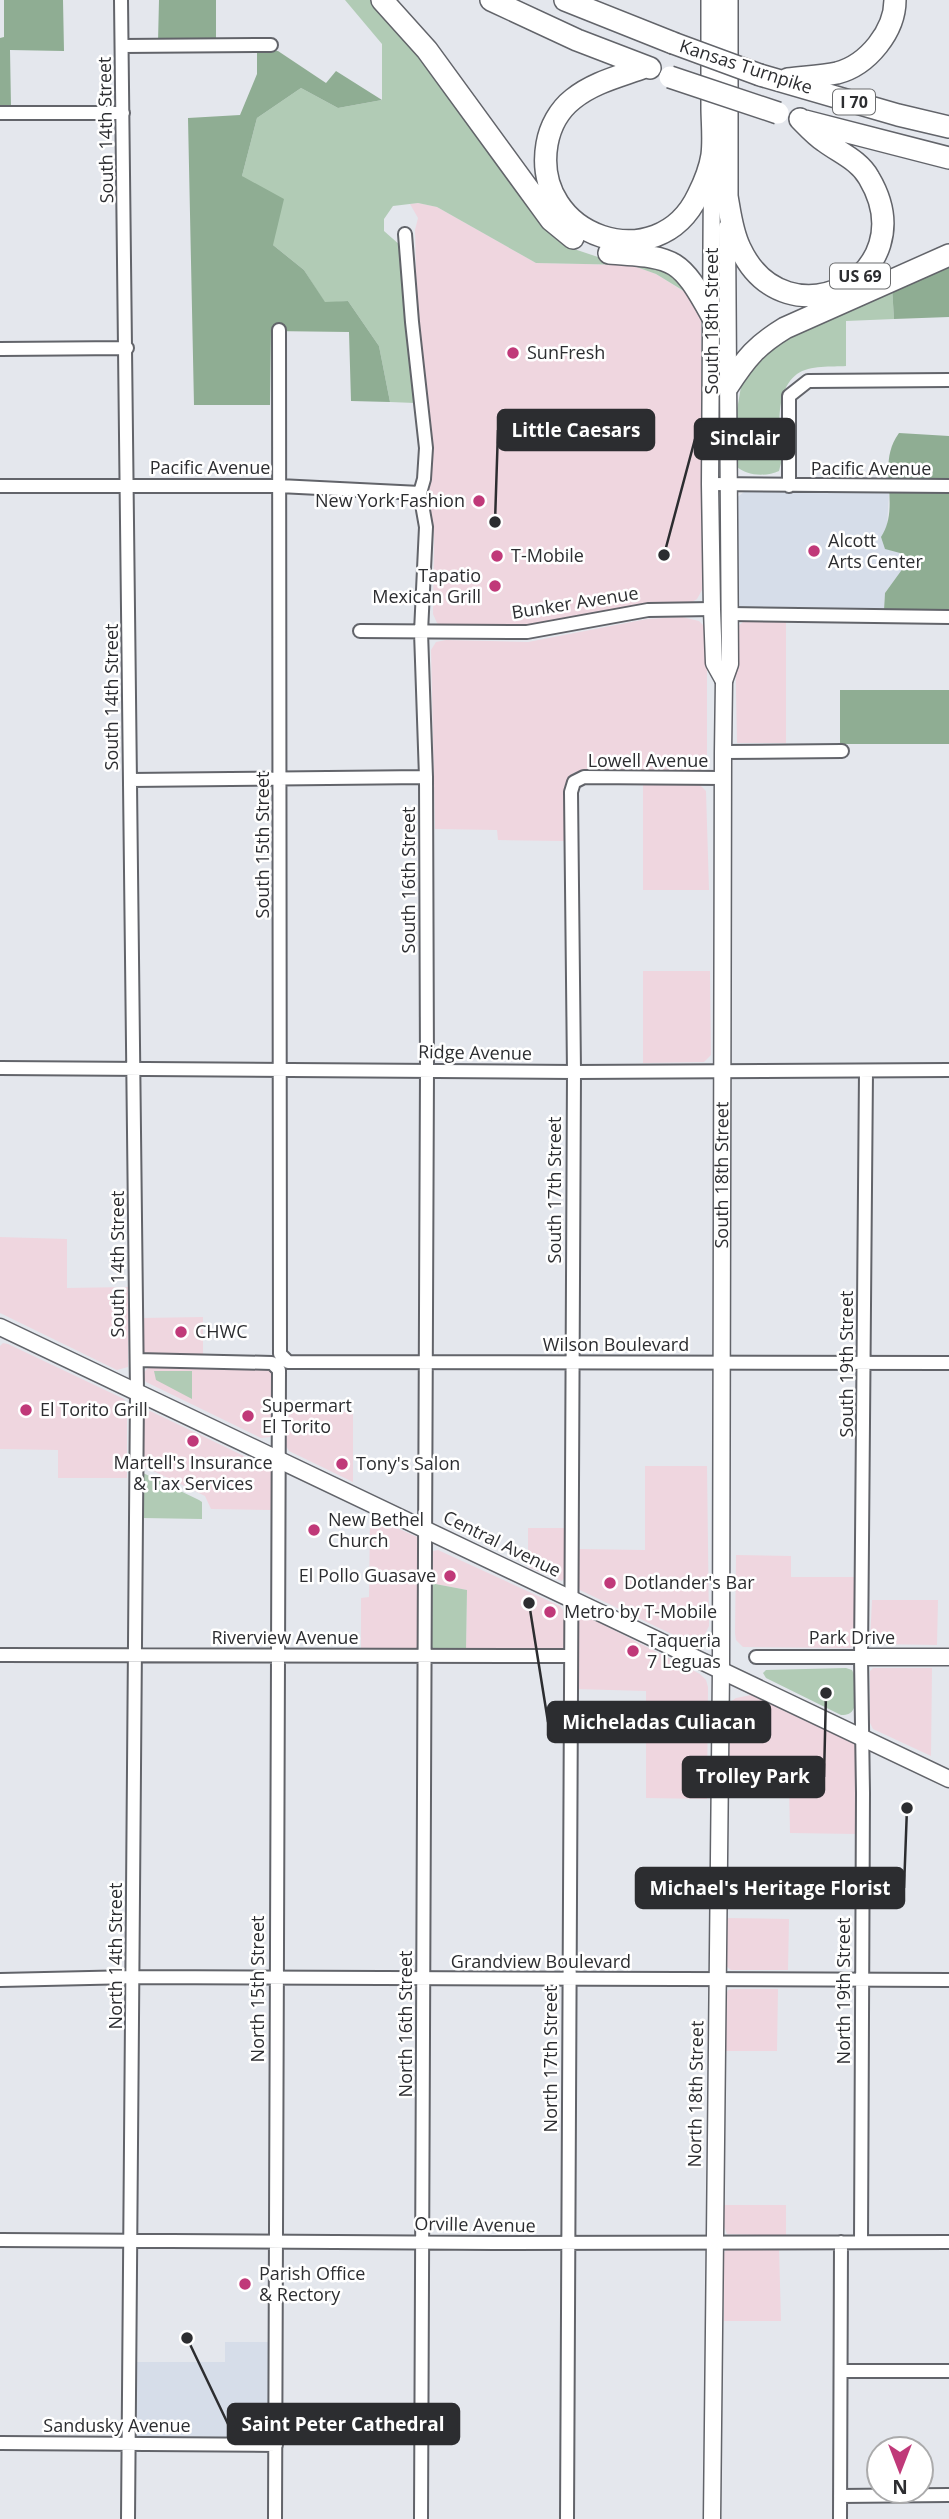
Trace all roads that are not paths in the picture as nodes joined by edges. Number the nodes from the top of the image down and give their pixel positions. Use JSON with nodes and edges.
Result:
{"nodes":[{"id":1,"x":121,"y":0,"type":"edge"},
{"id":2,"x":382,"y":0,"type":"edge"},
{"id":3,"x":491,"y":0,"type":"edge"},
{"id":4,"x":565,"y":0,"type":"edge"},
{"id":5,"x":712,"y":0,"type":"edge"},
{"id":6,"x":727,"y":0,"type":"edge"},
{"id":7,"x":895,"y":0,"type":"edge"},
{"id":8,"x":583,"y":5,"type":"edge"},
{"id":9,"x":271,"y":45,"type":"dead end"},
{"id":10,"x":122,"y":46,"type":"junction"},
{"id":11,"x":645,"y":67,"type":"junction"},
{"id":12,"x":770,"y":78,"type":"junction"},
{"id":13,"x":0,"y":113,"type":"edge"},
{"id":14,"x":123,"y":113,"type":"junction"},
{"id":15,"x":800,"y":119,"type":"junction"},
{"id":16,"x":949,"y":127,"type":"edge"},
{"id":17,"x":712,"y":154,"type":"junction"},
{"id":18,"x":949,"y":158,"type":"edge"},
{"id":19,"x":727,"y":196,"type":"junction"},
{"id":20,"x":405,"y":234,"type":"dead end"},
{"id":21,"x":949,"y":255,"type":"edge"},
{"id":22,"x":712,"y":316,"type":"junction"},
{"id":23,"x":279,"y":330,"type":"dead end"},
{"id":24,"x":127,"y":348,"type":"junction"},
{"id":25,"x":0,"y":349,"type":"edge"},
{"id":26,"x":949,"y":380,"type":"edge"},
{"id":27,"x":729,"y":386,"type":"junction"},
{"id":28,"x":710,"y":484,"type":"junction"},
{"id":29,"x":729,"y":484,"type":"junction"},
{"id":30,"x":0,"y":486,"type":"edge"},
{"id":31,"x":128,"y":486,"type":"junction"},
{"id":32,"x":279,"y":486,"type":"junction"},
{"id":33,"x":789,"y":486,"type":"junction"},
{"id":34,"x":949,"y":486,"type":"edge"},
{"id":35,"x":420,"y":493,"type":"junction"},
{"id":36,"x":712,"y":609,"type":"junction"},
{"id":37,"x":730,"y":614,"type":"junction"},
{"id":38,"x":949,"y":617,"type":"edge"},
{"id":39,"x":360,"y":631,"type":"dead end"},
{"id":40,"x":421,"y":632,"type":"junction"},
{"id":41,"x":724,"y":681,"type":"junction"},
{"id":42,"x":842,"y":751,"type":"dead end"},
{"id":43,"x":723,"y":752,"type":"junction"},
{"id":44,"x":280,"y":777,"type":"junction"},
{"id":45,"x":426,"y":777,"type":"junction"},
{"id":46,"x":723,"y":778,"type":"junction"},
{"id":47,"x":130,"y":780,"type":"junction"},
{"id":48,"x":574,"y":782,"type":"joint"},
{"id":49,"x":0,"y":1068,"type":"edge"},
{"id":50,"x":135,"y":1069,"type":"junction"},
{"id":51,"x":427,"y":1069,"type":"junction"},
{"id":52,"x":280,"y":1070,"type":"junction"},
{"id":53,"x":949,"y":1070,"type":"edge"},
{"id":54,"x":866,"y":1071,"type":"junction"},
{"id":55,"x":574,"y":1072,"type":"junction"},
{"id":56,"x":723,"y":1072,"type":"junction"},
{"id":57,"x":0,"y":1327,"type":"edge"},
{"id":58,"x":137,"y":1360,"type":"junction"},
{"id":59,"x":280,"y":1362,"type":"junction"},
{"id":60,"x":427,"y":1362,"type":"junction"},
{"id":61,"x":572,"y":1362,"type":"junction"},
{"id":62,"x":721,"y":1363,"type":"junction"},
{"id":63,"x":865,"y":1363,"type":"junction"},
{"id":64,"x":949,"y":1363,"type":"edge"},
{"id":65,"x":137,"y":1393,"type":"junction"},
{"id":66,"x":279,"y":1460,"type":"junction"},
{"id":67,"x":425,"y":1529,"type":"junction"},
{"id":68,"x":572,"y":1599,"type":"junction"},
{"id":69,"x":0,"y":1655,"type":"edge"},
{"id":70,"x":133,"y":1655,"type":"junction"},
{"id":71,"x":278,"y":1655,"type":"junction"},
{"id":72,"x":424,"y":1656,"type":"junction"},
{"id":73,"x":570,"y":1656,"type":"junction"},
{"id":74,"x":756,"y":1657,"type":"dead end"},
{"id":75,"x":861,"y":1657,"type":"junction"},
{"id":76,"x":949,"y":1657,"type":"edge"},
{"id":77,"x":721,"y":1670,"type":"junction"},
{"id":78,"x":863,"y":1737,"type":"junction"},
{"id":79,"x":949,"y":1779,"type":"edge"},
{"id":80,"x":134,"y":1977,"type":"junction"},
{"id":81,"x":276,"y":1978,"type":"junction"},
{"id":82,"x":0,"y":1980,"type":"edge"},
{"id":83,"x":424,"y":1980,"type":"junction"},
{"id":84,"x":569,"y":1980,"type":"junction"},
{"id":85,"x":716,"y":1980,"type":"junction"},
{"id":86,"x":862,"y":1980,"type":"junction"},
{"id":87,"x":949,"y":1980,"type":"edge"},
{"id":88,"x":0,"y":2240,"type":"edge"},
{"id":89,"x":131,"y":2240,"type":"junction"},
{"id":90,"x":276,"y":2241,"type":"junction"},
{"id":91,"x":423,"y":2242,"type":"junction"},
{"id":92,"x":714,"y":2242,"type":"junction"},
{"id":93,"x":841,"y":2242,"type":"junction"},
{"id":94,"x":861,"y":2242,"type":"junction"},
{"id":95,"x":949,"y":2242,"type":"edge"},
{"id":96,"x":568,"y":2243,"type":"junction"},
{"id":97,"x":841,"y":2371,"type":"junction"},
{"id":98,"x":949,"y":2371,"type":"edge"},
{"id":99,"x":0,"y":2444,"type":"edge"},
{"id":100,"x":130,"y":2444,"type":"junction"},
{"id":101,"x":276,"y":2445,"type":"junction"},
{"id":102,"x":949,"y":2495,"type":"edge"},
{"id":103,"x":841,"y":2496,"type":"junction"},
{"id":104,"x":128,"y":2519,"type":"edge"},
{"id":105,"x":275,"y":2519,"type":"edge"},
{"id":106,"x":421,"y":2519,"type":"edge"},
{"id":107,"x":567,"y":2519,"type":"edge"},
{"id":108,"x":712,"y":2519,"type":"edge"},
{"id":109,"x":840,"y":2519,"type":"edge"}],
"edges":[{"from":1,"to":10,"type":"street","name":"South 14th Street"},
{"from":2,"to":22,"type":"highway"},
{"from":3,"to":11,"type":"highway","number":"I 70"},
{"from":4,"to":8,"type":"highway","number":"I 70"},
{"from":5,"to":17,"type":"highway","name":"South 18th Street"},
{"from":6,"to":19,"type":"highway","number":"US 69"},
{"from":7,"to":12,"type":"highway"},
{"from":8,"to":12,"type":"highway","name":"Kansas Turnpike","number":"I 70","bridge":true},
{"from":9,"to":10,"type":"street"},
{"from":10,"to":14,"type":"street","name":"South 14th Street"},
{"from":11,"to":15,"type":"highway","name":"Kansas Turnpike","number":"I 70","bridge":true},
{"from":11,"to":17,"type":"highway"},
{"from":12,"to":16,"type":"highway","name":"Kansas Turnpike","number":"I 70"},
{"from":13,"to":14,"type":"street"},
{"from":14,"to":24,"type":"street","name":"South 14th Street"},
{"from":15,"to":18,"type":"highway","name":"Kansas Turnpike","number":"I 70"},
{"from":15,"to":19,"type":"highway","number":"US 69"},
{"from":17,"to":22,"type":"main road","name":"South 18th Street"},
{"from":19,"to":27,"type":"main road","name":"South 18th Street"},
{"from":20,"to":35,"type":"street","name":"South 16th Street"},
{"from":21,"to":27,"type":"highway"},
{"from":22,"to":28,"type":"main road","name":"South 18th Street"},
{"from":23,"to":32,"type":"street","name":"South 15th Street"},
{"from":24,"to":25,"type":"street"},
{"from":24,"to":31,"type":"street","name":"South 14th Street"},
{"from":26,"to":33,"type":"street"},
{"from":27,"to":29,"type":"main road","name":"South 18th Street"},
{"from":28,"to":29,"type":"street","name":"Pacific Avenue"},
{"from":28,"to":36,"type":"main road","name":"South 18th Street"},
{"from":29,"to":33,"type":"street","name":"Pacific Avenue"},
{"from":29,"to":37,"type":"main road","name":"South 18th Street"},
{"from":30,"to":31,"type":"street","name":"Pacific Avenue"},
{"from":31,"to":32,"type":"street","name":"Pacific Avenue"},
{"from":31,"to":47,"type":"street","name":"South 14th Street"},
{"from":32,"to":35,"type":"street","name":"Pacific Avenue"},
{"from":32,"to":44,"type":"street","name":"South 15th Street"},
{"from":33,"to":34,"type":"street","name":"Pacific Avenue"},
{"from":35,"to":40,"type":"street","name":"South 16th Street"},
{"from":36,"to":40,"type":"street","name":"Bunker Avenue"},
{"from":36,"to":41,"type":"main road","name":"South 18th Street"},
{"from":37,"to":38,"type":"street"},
{"from":37,"to":41,"type":"main road","name":"South 18th Street"},
{"from":39,"to":40,"type":"street","name":"Bunker Avenue"},
{"from":40,"to":45,"type":"street","name":"South 16th Street"},
{"from":41,"to":43,"type":"main road","name":"South 18th Street"},
{"from":42,"to":43,"type":"street","name":"Lowell Avenue"},
{"from":43,"to":46,"type":"main road","name":"South 18th Street"},
{"from":44,"to":45,"type":"street"},
{"from":44,"to":47,"type":"street"},
{"from":44,"to":52,"type":"street","name":"South 15th Street"},
{"from":45,"to":51,"type":"street","name":"South 16th Street"},
{"from":46,"to":48,"type":"street","name":"Lowell Avenue"},
{"from":46,"to":56,"type":"main road","name":"South 18th Street"},
{"from":47,"to":50,"type":"street","name":"South 14th Street"},
{"from":48,"to":55,"type":"street","name":"South 17th Street"},
{"from":49,"to":50,"type":"street","name":"Ridge Avenue"},
{"from":50,"to":52,"type":"street","name":"Ridge Avenue"},
{"from":50,"to":58,"type":"street","name":"South 14th Street"},
{"from":51,"to":52,"type":"street","name":"Ridge Avenue"},
{"from":51,"to":55,"type":"street","name":"Ridge Avenue"},
{"from":51,"to":60,"type":"street","name":"South 16th Street"},
{"from":52,"to":59,"type":"street","name":"South 15th Street"},
{"from":53,"to":54,"type":"street","name":"Ridge Avenue"},
{"from":54,"to":56,"type":"street","name":"Ridge Avenue"},
{"from":54,"to":63,"type":"street","name":"South 19th Street"},
{"from":55,"to":56,"type":"street","name":"Ridge Avenue"},
{"from":55,"to":61,"type":"street","name":"South 17th Street"},
{"from":56,"to":62,"type":"main road","name":"South 18th Street"},
{"from":57,"to":65,"type":"main road","name":"Central Avenue"},
{"from":58,"to":59,"type":"street","name":"Wilson Boulevard"},
{"from":58,"to":65,"type":"street","name":"South 14th Street"},
{"from":59,"to":60,"type":"street","name":"Wilson Boulevard"},
{"from":59,"to":66,"type":"street","name":"South 15th Street"},
{"from":60,"to":61,"type":"street","name":"Wilson Boulevard"},
{"from":60,"to":67,"type":"street","name":"South 16th Street"},
{"from":61,"to":62,"type":"street","name":"Wilson Boulevard"},
{"from":61,"to":68,"type":"street","name":"South 17th Street"},
{"from":62,"to":63,"type":"street","name":"Wilson Boulevard"},
{"from":62,"to":77,"type":"main road","name":"South 18th Street"},
{"from":63,"to":64,"type":"street","name":"Wilson Boulevard"},
{"from":63,"to":75,"type":"street","name":"South 19th Street"},
{"from":65,"to":66,"type":"main road","name":"Central Avenue"},
{"from":65,"to":70,"type":"street","name":"North 14th Street"},
{"from":66,"to":67,"type":"main road","name":"Central Avenue"},
{"from":66,"to":71,"type":"street","name":"North 15th Street"},
{"from":67,"to":68,"type":"main road","name":"Central Avenue"},
{"from":67,"to":72,"type":"street","name":"North 16th Street"},
{"from":68,"to":73,"type":"street","name":"North 17th Street"},
{"from":68,"to":77,"type":"main road","name":"Central Avenue"},
{"from":69,"to":70,"type":"street","name":"Riverview Avenue"},
{"from":70,"to":71,"type":"street","name":"Riverview Avenue"},
{"from":70,"to":80,"type":"street","name":"North 14th Street"},
{"from":71,"to":72,"type":"street","name":"Riverview Avenue"},
{"from":71,"to":81,"type":"street","name":"North 15th Street"},
{"from":72,"to":73,"type":"street","name":"Riverview Avenue"},
{"from":72,"to":83,"type":"street","name":"North 16th Street"},
{"from":73,"to":84,"type":"street","name":"North 17th Street"},
{"from":74,"to":75,"type":"street","name":"Park Drive"},
{"from":75,"to":76,"type":"main road","name":"Park Drive"},
{"from":75,"to":78,"type":"street","name":"North 19th Street"},
{"from":77,"to":78,"type":"main road","name":"Central Avenue"},
{"from":77,"to":85,"type":"main road","name":"North 18th Street"},
{"from":78,"to":79,"type":"main road","name":"Central Avenue"},
{"from":78,"to":86,"type":"street","name":"North 19th Street"},
{"from":80,"to":81,"type":"street","name":"Grandview Boulevard"},
{"from":80,"to":82,"type":"street","name":"Grandview Boulevard"},
{"from":80,"to":89,"type":"street","name":"North 14th Street"},
{"from":81,"to":83,"type":"street","name":"Grandview Boulevard"},
{"from":81,"to":90,"type":"street","name":"North 15th Street"},
{"from":83,"to":84,"type":"street","name":"Grandview Boulevard"},
{"from":83,"to":91,"type":"street","name":"North 16th Street"},
{"from":84,"to":85,"type":"street","name":"Grandview Boulevard"},
{"from":84,"to":96,"type":"street","name":"North 17th Street"},
{"from":85,"to":86,"type":"street","name":"Grandview Boulevard"},
{"from":85,"to":92,"type":"main road","name":"North 18th Street"},
{"from":86,"to":87,"type":"street","name":"Grandview Boulevard"},
{"from":86,"to":94,"type":"street","name":"North 19th Street"},
{"from":88,"to":89,"type":"street","name":"Orville Avenue"},
{"from":89,"to":90,"type":"street","name":"Orville Avenue"},
{"from":89,"to":100,"type":"street","name":"North 14th Street"},
{"from":90,"to":91,"type":"street","name":"Orville Avenue"},
{"from":90,"to":101,"type":"street","name":"North 15th Street"},
{"from":91,"to":96,"type":"street","name":"Orville Avenue"},
{"from":91,"to":106,"type":"street","name":"North 16th Street"},
{"from":92,"to":93,"type":"street","name":"Orville Avenue"},
{"from":92,"to":96,"type":"street","name":"Orville Avenue"},
{"from":92,"to":108,"type":"main road","name":"North 18th Street"},
{"from":93,"to":94,"type":"street","name":"Orville Avenue"},
{"from":93,"to":97,"type":"street"},
{"from":94,"to":95,"type":"street","name":"Orville Avenue"},
{"from":96,"to":107,"type":"street","name":"North 17th Street"},
{"from":97,"to":98,"type":"street"},
{"from":97,"to":103,"type":"street"},
{"from":99,"to":100,"type":"street","name":"Sandusky Avenue"},
{"from":100,"to":101,"type":"street","name":"Sandusky Avenue"},
{"from":100,"to":104,"type":"street","name":"North 14th Street"},
{"from":101,"to":105,"type":"street","name":"North 15th Street"},
{"from":102,"to":103,"type":"street"},
{"from":103,"to":109,"type":"street"}]}
